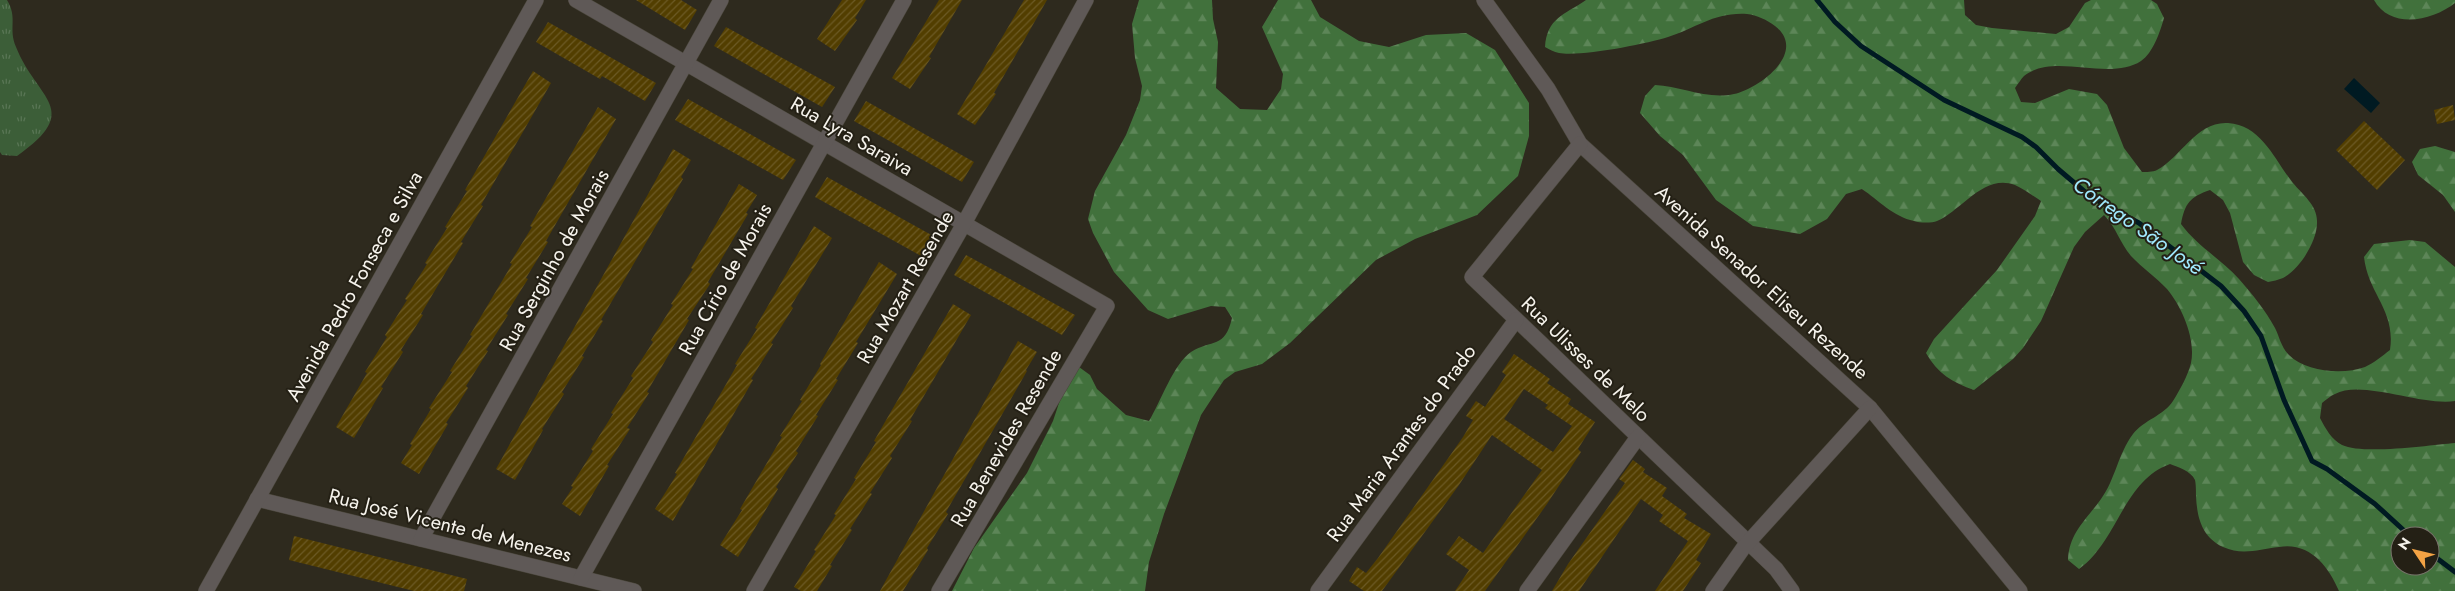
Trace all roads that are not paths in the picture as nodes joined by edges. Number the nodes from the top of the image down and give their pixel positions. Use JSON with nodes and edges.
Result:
{"nodes":[{"id":1,"x":536,"y":0,"type":"edge"},
{"id":2,"x":576,"y":0,"type":"edge"},
{"id":3,"x":721,"y":0,"type":"edge"},
{"id":4,"x":904,"y":0,"type":"edge"},
{"id":5,"x":1086,"y":0,"type":"edge"},
{"id":6,"x":1484,"y":0,"type":"edge"},
{"id":7,"x":686,"y":63,"type":"junction"},
{"id":8,"x":824,"y":143,"type":"junction"},
{"id":9,"x":1580,"y":144,"type":"junction"},
{"id":10,"x":964,"y":223,"type":"junction"},
{"id":11,"x":1107,"y":306,"type":"joint"},
{"id":12,"x":1516,"y":320,"type":"junction"},
{"id":13,"x":1870,"y":408,"type":"junction"},
{"id":14,"x":1638,"y":437,"type":"junction"},
{"id":15,"x":257,"y":499,"type":"junction"},
{"id":16,"x":421,"y":539,"type":"junction"},
{"id":17,"x":1748,"y":543,"type":"junction"},
{"id":18,"x":581,"y":578,"type":"junction"},
{"id":19,"x":206,"y":591,"type":"edge"},
{"id":20,"x":634,"y":591,"type":"edge"},
{"id":21,"x":754,"y":591,"type":"edge"},
{"id":22,"x":939,"y":591,"type":"edge"},
{"id":23,"x":1318,"y":591,"type":"edge"},
{"id":24,"x":1527,"y":591,"type":"edge"},
{"id":25,"x":1713,"y":591,"type":"edge"},
{"id":26,"x":1792,"y":591,"type":"edge"},
{"id":27,"x":2020,"y":591,"type":"edge"}],
"edges":[{"from":1,"to":15,"type":"street","name":"Avenida Pedro Fonseca e Silva"},
{"from":2,"to":7,"type":"street","name":"Rua Lyra Saraiva"},
{"from":3,"to":7,"type":"street","name":"Rua Serginho de Morais"},
{"from":4,"to":8,"type":"street","name":"Rua Círio de Morais"},
{"from":5,"to":10,"type":"street","name":"Rua Mozart Resende"},
{"from":6,"to":9,"type":"street","name":"Avenida Senador Eliseu Rezende"},
{"from":7,"to":8,"type":"street","name":"Rua Lyra Saraiva"},
{"from":7,"to":16,"type":"street","name":"Rua Serginho de Morais"},
{"from":8,"to":10,"type":"street","name":"Rua Lyra Saraiva"},
{"from":8,"to":18,"type":"street","name":"Rua Círio de Morais"},
{"from":9,"to":12,"type":"street","name":"Rua Ulisses de Melo"},
{"from":9,"to":13,"type":"street","name":"Avenida Senador Eliseu Rezende"},
{"from":10,"to":11,"type":"street","name":"Rua Lyra Saraiva"},
{"from":10,"to":21,"type":"street","name":"Rua Mozart Resende"},
{"from":11,"to":22,"type":"street","name":"Rua Benevides Resende"},
{"from":12,"to":14,"type":"street","name":"Rua Ulisses de Melo"},
{"from":12,"to":23,"type":"street","name":"Rua Maria Arantes do Prado"},
{"from":13,"to":17,"type":"street"},
{"from":13,"to":27,"type":"street","name":"Avenida Senador Eliseu Rezende"},
{"from":14,"to":17,"type":"street","name":"Rua Ulisses de Melo"},
{"from":14,"to":24,"type":"street"},
{"from":15,"to":16,"type":"street","name":"Rua José Vicente de Menezes"},
{"from":15,"to":19,"type":"street","name":"Avenida Pedro Fonseca e Silva"},
{"from":16,"to":18,"type":"street","name":"Rua José Vicente de Menezes"},
{"from":17,"to":25,"type":"street"},
{"from":17,"to":26,"type":"street","name":"Rua Ulisses de Melo"},
{"from":18,"to":20,"type":"street","name":"Rua José Vicente de Menezes"}]}
